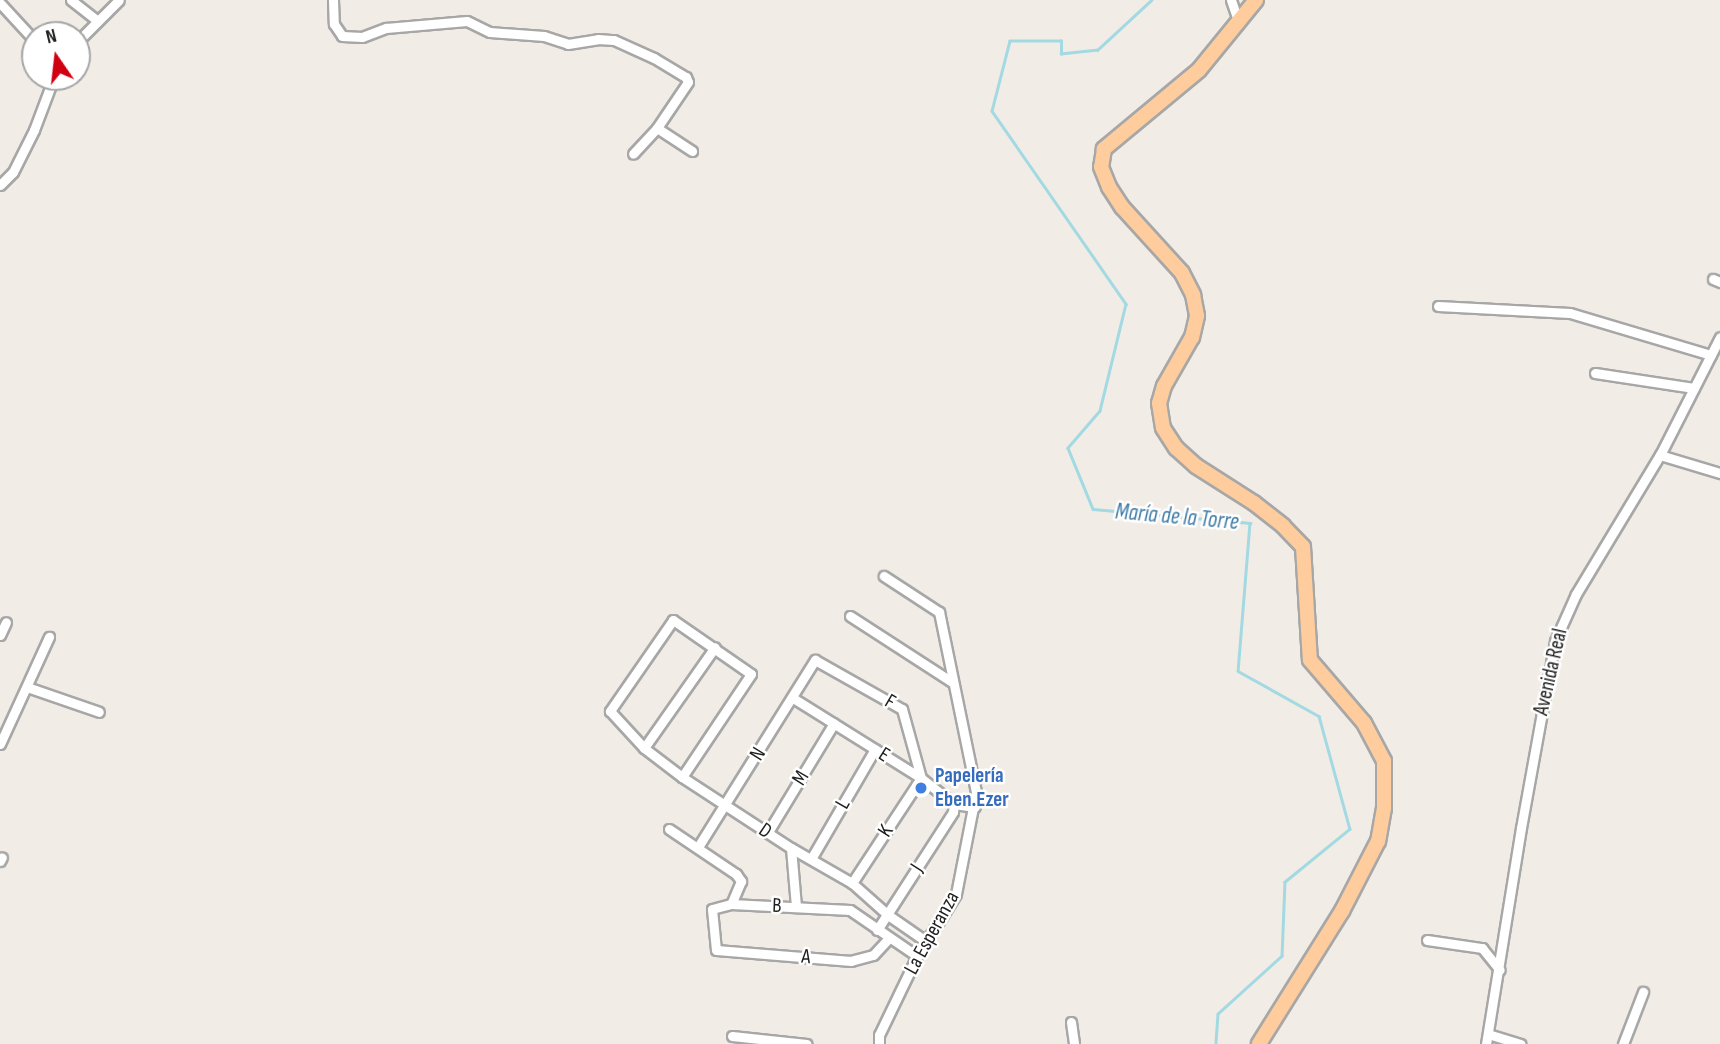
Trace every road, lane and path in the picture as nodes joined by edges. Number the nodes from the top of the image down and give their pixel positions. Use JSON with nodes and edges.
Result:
{"nodes":[{"id":1,"x":71,"y":0,"type":"edge"},
{"id":2,"x":119,"y":0,"type":"edge"},
{"id":3,"x":332,"y":0,"type":"edge"},
{"id":4,"x":1231,"y":0,"type":"edge"},
{"id":5,"x":1256,"y":0,"type":"edge"},
{"id":6,"x":0,"y":3,"type":"edge"},
{"id":7,"x":1238,"y":20,"type":"junction"},
{"id":8,"x":98,"y":21,"type":"junction"},
{"id":9,"x":21,"y":26,"type":"edge"},
{"id":10,"x":91,"y":28,"type":"edge"},
{"id":11,"x":49,"y":91,"type":"edge"},
{"id":12,"x":657,"y":128,"type":"junction"},
{"id":13,"x":692,"y":151,"type":"dead end"},
{"id":14,"x":634,"y":154,"type":"dead end"},
{"id":15,"x":0,"y":185,"type":"edge"},
{"id":16,"x":1438,"y":306,"type":"dead end"},
{"id":17,"x":1720,"y":337,"type":"edge"},
{"id":18,"x":1710,"y":355,"type":"junction"},
{"id":19,"x":1595,"y":373,"type":"dead end"},
{"id":20,"x":1694,"y":388,"type":"junction"},
{"id":21,"x":1661,"y":455,"type":"junction"},
{"id":22,"x":1720,"y":473,"type":"edge"},
{"id":23,"x":884,"y":576,"type":"dead end"},
{"id":24,"x":850,"y":616,"type":"dead end"},
{"id":25,"x":6,"y":622,"type":"dead end"},
{"id":26,"x":0,"y":635,"type":"edge"},
{"id":27,"x":49,"y":637,"type":"dead end"},
{"id":28,"x":715,"y":647,"type":"junction"},
{"id":29,"x":815,"y":660,"type":"joint"},
{"id":30,"x":951,"y":682,"type":"junction"},
{"id":31,"x":27,"y":687,"type":"junction"},
{"id":32,"x":793,"y":698,"type":"junction"},
{"id":33,"x":99,"y":712,"type":"dead end"},
{"id":34,"x":834,"y":723,"type":"junction"},
{"id":35,"x":0,"y":744,"type":"edge"},
{"id":36,"x":644,"y":748,"type":"junction"},
{"id":37,"x":875,"y":749,"type":"junction"},
{"id":38,"x":682,"y":777,"type":"junction"},
{"id":39,"x":921,"y":778,"type":"junction"},
{"id":40,"x":954,"y":804,"type":"junction"},
{"id":41,"x":726,"y":805,"type":"junction"},
{"id":42,"x":975,"y":807,"type":"junction"},
{"id":43,"x":669,"y":829,"type":"dead end"},
{"id":44,"x":768,"y":832,"type":"junction"},
{"id":45,"x":698,"y":847,"type":"junction"},
{"id":46,"x":791,"y":848,"type":"junction"},
{"id":47,"x":811,"y":859,"type":"junction"},
{"id":48,"x":852,"y":883,"type":"junction"},
{"id":49,"x":731,"y":904,"type":"junction"},
{"id":50,"x":796,"y":906,"type":"junction"},
{"id":51,"x":888,"y":915,"type":"junction"},
{"id":52,"x":877,"y":930,"type":"junction"},
{"id":53,"x":888,"y":938,"type":"junction"},
{"id":54,"x":1427,"y":940,"type":"dead end"},
{"id":55,"x":928,"y":942,"type":"junction"},
{"id":56,"x":917,"y":956,"type":"junction"},
{"id":57,"x":1500,"y":970,"type":"junction"},
{"id":58,"x":1643,"y":992,"type":"dead end"},
{"id":59,"x":1071,"y":1022,"type":"dead end"},
{"id":60,"x":732,"y":1036,"type":"dead end"},
{"id":61,"x":1487,"y":1039,"type":"edge"},
{"id":62,"x":807,"y":1044,"type":"edge"},
{"id":63,"x":879,"y":1044,"type":"edge"},
{"id":64,"x":1074,"y":1044,"type":"edge"},
{"id":65,"x":1259,"y":1044,"type":"edge"},
{"id":66,"x":1521,"y":1044,"type":"edge"},
{"id":67,"x":1623,"y":1044,"type":"edge"}],
"edges":[{"from":1,"to":8,"type":"street"},
{"from":2,"to":8,"type":"street"},
{"from":3,"to":12,"type":"street"},
{"from":4,"to":7,"type":"street"},
{"from":5,"to":7,"type":"main road"},
{"from":6,"to":9,"type":"street"},
{"from":7,"to":65,"type":"main road"},
{"from":8,"to":10,"type":"street"},
{"from":11,"to":15,"type":"street"},
{"from":12,"to":13,"type":"street"},
{"from":12,"to":14,"type":"street"},
{"from":16,"to":18,"type":"street"},
{"from":17,"to":18,"type":"street","name":"Avenida Real"},
{"from":18,"to":20,"type":"street","name":"Avenida Real"},
{"from":19,"to":20,"type":"street"},
{"from":20,"to":21,"type":"street","name":"Avenida Real"},
{"from":21,"to":22,"type":"street"},
{"from":21,"to":57,"type":"street","name":"Avenida Real"},
{"from":23,"to":30,"type":"street","name":"La Esperanza"},
{"from":24,"to":30,"type":"street"},
{"from":25,"to":26,"type":"street"},
{"from":27,"to":31,"type":"street"},
{"from":28,"to":36,"type":"street"},
{"from":28,"to":36,"type":"street","name":"D"},
{"from":28,"to":38,"type":"street"},
{"from":29,"to":32,"type":"street","name":"N"},
{"from":29,"to":39,"type":"street","name":"F"},
{"from":30,"to":42,"type":"street","name":"La Esperanza"},
{"from":31,"to":33,"type":"street"},
{"from":31,"to":35,"type":"street"},
{"from":32,"to":34,"type":"street","name":"E"},
{"from":32,"to":41,"type":"street","name":"N"},
{"from":34,"to":37,"type":"street","name":"E"},
{"from":34,"to":44,"type":"street","name":"M"},
{"from":36,"to":38,"type":"street","name":"D"},
{"from":37,"to":39,"type":"street","name":"E"},
{"from":37,"to":47,"type":"street","name":"L"},
{"from":38,"to":41,"type":"street","name":"D"},
{"from":39,"to":40,"type":"street","name":"E"},
{"from":39,"to":48,"type":"street","name":"K"},
{"from":40,"to":42,"type":"street"},
{"from":40,"to":51,"type":"street","name":"J"},
{"from":41,"to":44,"type":"street","name":"D"},
{"from":41,"to":45,"type":"street","name":"N"},
{"from":42,"to":55,"type":"street","name":"La Esperanza"},
{"from":43,"to":45,"type":"street"},
{"from":44,"to":46,"type":"street","name":"D"},
{"from":45,"to":49,"type":"street"},
{"from":46,"to":47,"type":"street","name":"D"},
{"from":46,"to":50,"type":"street"},
{"from":47,"to":48,"type":"street","name":"D"},
{"from":48,"to":51,"type":"street","name":"D"},
{"from":49,"to":50,"type":"street","name":"B"},
{"from":49,"to":53,"type":"street","name":"A"},
{"from":50,"to":52,"type":"street","name":"B"},
{"from":51,"to":52,"type":"street","name":"J"},
{"from":51,"to":55,"type":"street","name":"D"},
{"from":52,"to":53,"type":"street"},
{"from":53,"to":56,"type":"street"},
{"from":54,"to":57,"type":"street"},
{"from":55,"to":56,"type":"street","name":"La Esperanza"},
{"from":56,"to":63,"type":"street","name":"La Esperanza"},
{"from":57,"to":61,"type":"street","name":"Avenida Real"},
{"from":58,"to":67,"type":"street"},
{"from":59,"to":64,"type":"street"},
{"from":60,"to":62,"type":"street"},
{"from":61,"to":66,"type":"street"}]}
